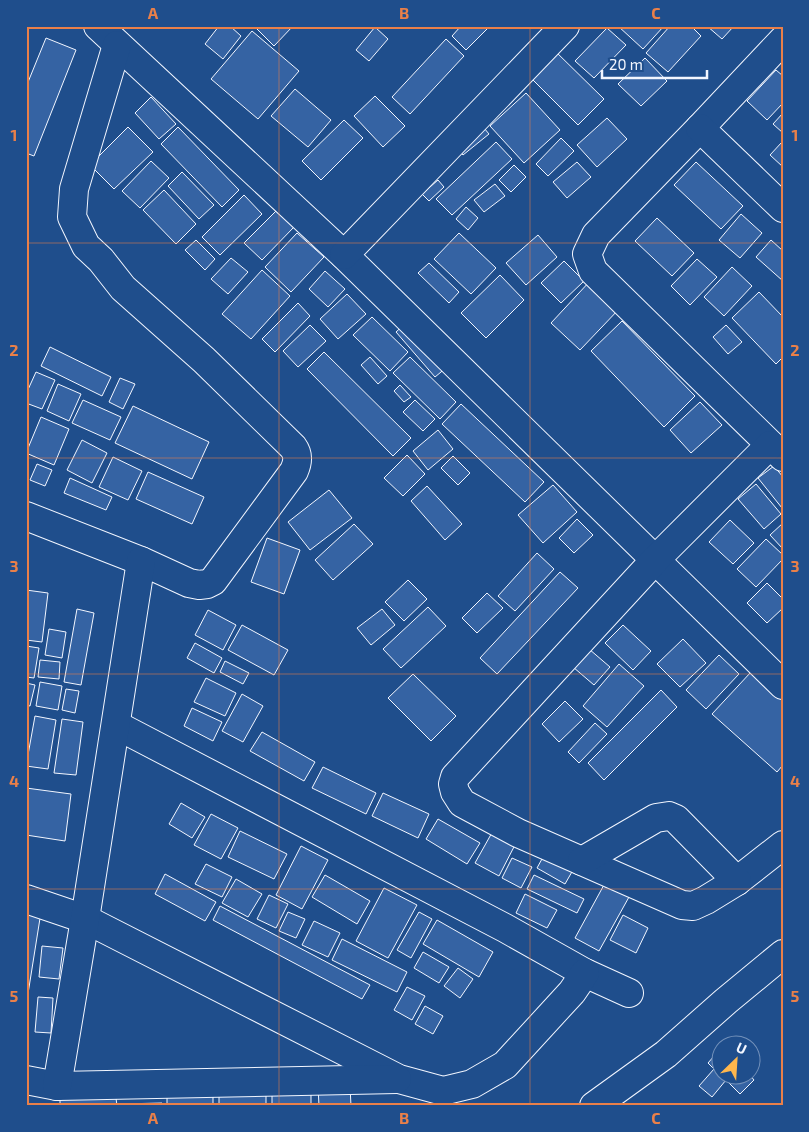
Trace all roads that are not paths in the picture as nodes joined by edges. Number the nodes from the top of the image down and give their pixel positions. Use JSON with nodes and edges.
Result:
{"nodes":[{"id":1,"x":565,"y":26,"type":"edge"},
{"id":2,"x":108,"y":36,"type":"edge"},
{"id":3,"x":783,"y":40,"type":"edge"},
{"id":4,"x":700,"y":128,"type":"junction"},
{"id":5,"x":783,"y":208,"type":"edge"},
{"id":6,"x":344,"y":255,"type":"junction"},
{"id":7,"x":776,"y":451,"type":"edge"},
{"id":8,"x":26,"y":516,"type":"edge"},
{"id":9,"x":655,"y":560,"type":"junction"},
{"id":10,"x":142,"y":561,"type":"junction"},
{"id":11,"x":783,"y":685,"type":"edge"},
{"id":12,"x":116,"y":725,"type":"junction"},
{"id":13,"x":783,"y":845,"type":"edge"},
{"id":14,"x":582,"y":861,"type":"junction"},
{"id":15,"x":737,"y":881,"type":"junction"},
{"id":16,"x":26,"y":899,"type":"edge"},
{"id":17,"x":86,"y":919,"type":"junction"},
{"id":18,"x":783,"y":954,"type":"edge"},
{"id":19,"x":585,"y":973,"type":"junction"},
{"id":20,"x":629,"y":993,"type":"dead end"},
{"id":21,"x":399,"y":1079,"type":"junction"},
{"id":22,"x":26,"y":1080,"type":"edge"},
{"id":23,"x":57,"y":1086,"type":"junction"},
{"id":24,"x":594,"y":1106,"type":"edge"}],
"edges":[{"from":1,"to":6,"type":"street"},
{"from":2,"to":6,"type":"street"},
{"from":2,"to":10,"type":"street"},
{"from":3,"to":4,"type":"street"},
{"from":4,"to":5,"type":"street"},
{"from":4,"to":7,"type":"street"},
{"from":6,"to":9,"type":"street"},
{"from":7,"to":9,"type":"street"},
{"from":8,"to":10,"type":"street"},
{"from":9,"to":11,"type":"street"},
{"from":9,"to":14,"type":"street"},
{"from":10,"to":12,"type":"street"},
{"from":12,"to":17,"type":"street"},
{"from":12,"to":19,"type":"street"},
{"from":13,"to":15,"type":"street"},
{"from":14,"to":15,"type":"street"},
{"from":14,"to":15,"type":"street"},
{"from":16,"to":17,"type":"street"},
{"from":17,"to":21,"type":"street"},
{"from":17,"to":23,"type":"street"},
{"from":18,"to":24,"type":"street"},
{"from":19,"to":20,"type":"street"},
{"from":19,"to":21,"type":"street"},
{"from":21,"to":23,"type":"street"},
{"from":22,"to":23,"type":"street"}]}
